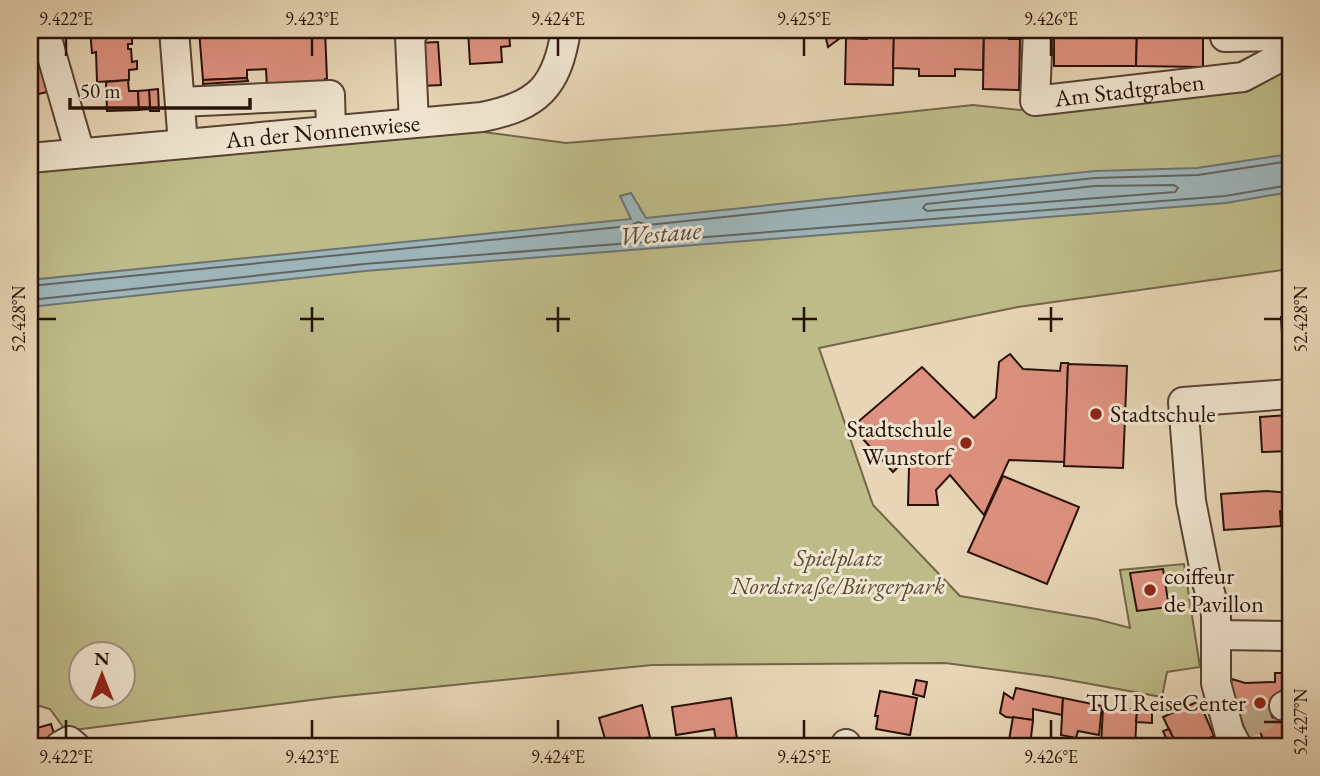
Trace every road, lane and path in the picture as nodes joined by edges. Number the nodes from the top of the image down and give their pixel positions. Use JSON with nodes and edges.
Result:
{"nodes":[{"id":1,"x":174,"y":30,"type":"edge"},
{"id":2,"x":415,"y":30,"type":"edge"},
{"id":3,"x":566,"y":30,"type":"edge"},
{"id":4,"x":1038,"y":30,"type":"edge"},
{"id":5,"x":1290,"y":36,"type":"edge"},
{"id":6,"x":1225,"y":37,"type":"dead end"},
{"id":7,"x":47,"y":39,"type":"dead end"},
{"id":8,"x":1290,"y":52,"type":"edge"},
{"id":9,"x":180,"y":102,"type":"junction"},
{"id":10,"x":414,"y":123,"type":"junction"},
{"id":11,"x":331,"y":130,"type":"junction"},
{"id":12,"x":183,"y":144,"type":"junction"},
{"id":13,"x":80,"y":153,"type":"junction"},
{"id":14,"x":30,"y":158,"type":"edge"},
{"id":15,"x":1290,"y":394,"type":"edge"},
{"id":16,"x":1217,"y":635,"type":"junction"},
{"id":17,"x":1290,"y":636,"type":"edge"},
{"id":18,"x":1232,"y":738,"type":"edge"}],
"edges":[{"from":1,"to":9,"type":"street"},
{"from":2,"to":10,"type":"street"},
{"from":3,"to":10,"type":"street","name":"An der Nonnenwiese"},
{"from":4,"to":8,"type":"street","name":"Am Stadtgraben"},
{"from":5,"to":6,"type":"street"},
{"from":7,"to":13,"type":"street"},
{"from":9,"to":11,"type":"street"},
{"from":9,"to":12,"type":"street"},
{"from":10,"to":11,"type":"street","name":"An der Nonnenwiese"},
{"from":11,"to":12,"type":"street","name":"An der Nonnenwiese"},
{"from":12,"to":13,"type":"street","name":"An der Nonnenwiese"},
{"from":13,"to":14,"type":"street","name":"An der Nonnenwiese"},
{"from":15,"to":16,"type":"street"},
{"from":16,"to":17,"type":"street"},
{"from":16,"to":18,"type":"street"}]}
